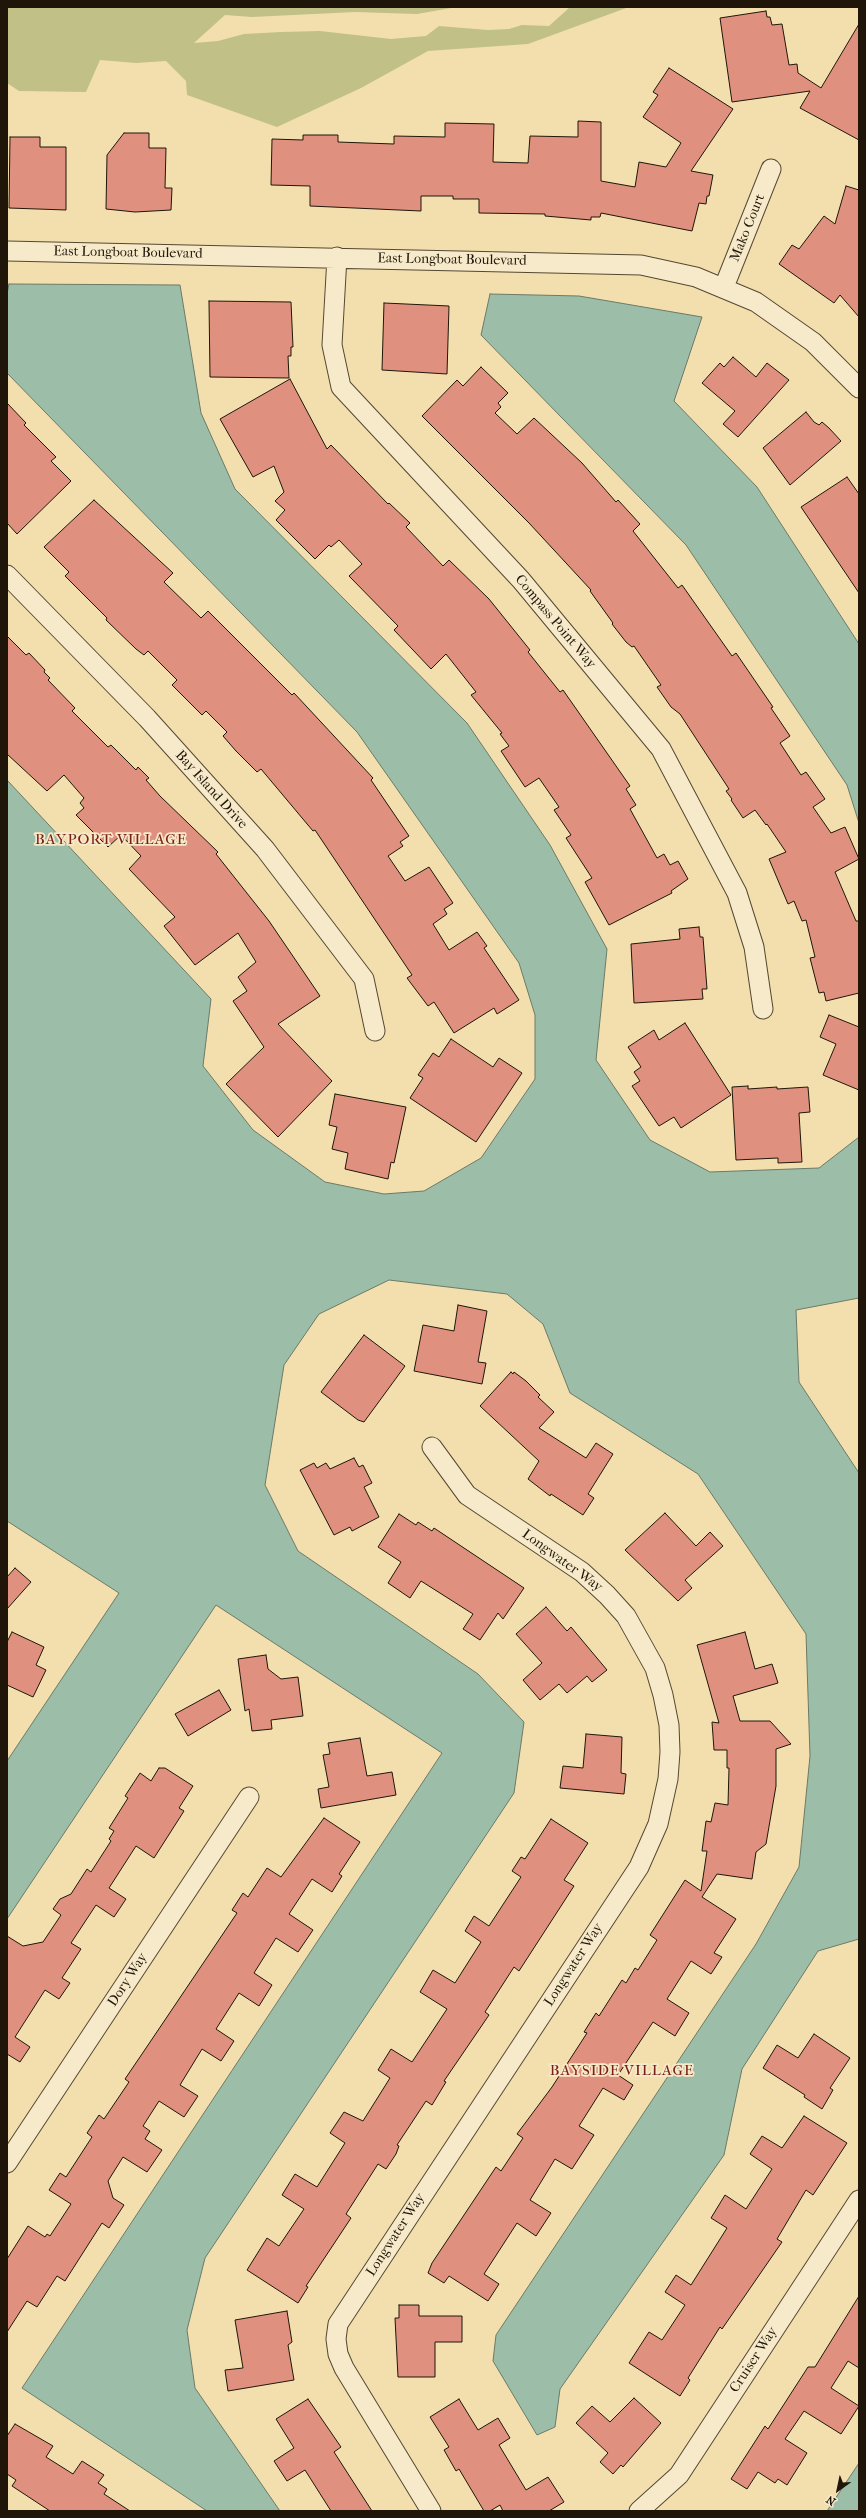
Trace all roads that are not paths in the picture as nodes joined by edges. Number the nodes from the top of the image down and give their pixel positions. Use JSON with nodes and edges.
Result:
{"nodes":[{"id":1,"x":771,"y":169,"type":"dead end"},
{"id":2,"x":7,"y":251,"type":"edge"},
{"id":3,"x":337,"y":257,"type":"junction"},
{"id":4,"x":724,"y":287,"type":"junction"},
{"id":5,"x":859,"y":388,"type":"edge"},
{"id":6,"x":7,"y":575,"type":"edge"},
{"id":7,"x":763,"y":1009,"type":"dead end"},
{"id":8,"x":375,"y":1031,"type":"dead end"},
{"id":9,"x":432,"y":1447,"type":"dead end"},
{"id":10,"x":249,"y":1797,"type":"dead end"},
{"id":11,"x":7,"y":2163,"type":"edge"},
{"id":12,"x":859,"y":2200,"type":"edge"},
{"id":13,"x":431,"y":2511,"type":"edge"},
{"id":14,"x":639,"y":2511,"type":"edge"}],
"edges":[{"from":1,"to":4,"type":"street","name":"Mako Court"},
{"from":2,"to":3,"type":"street","name":"East Longboat Boulevard"},
{"from":3,"to":4,"type":"street","name":"East Longboat Boulevard"},
{"from":3,"to":7,"type":"street","name":"Compass Point Way"},
{"from":4,"to":5,"type":"street","name":"East Longboat Boulevard"},
{"from":6,"to":8,"type":"street","name":"Bay Island Drive"},
{"from":9,"to":13,"type":"street","name":"Longwater Way"},
{"from":10,"to":11,"type":"street","name":"Dory Way"},
{"from":12,"to":14,"type":"street","name":"Cruiser Way"}]}
